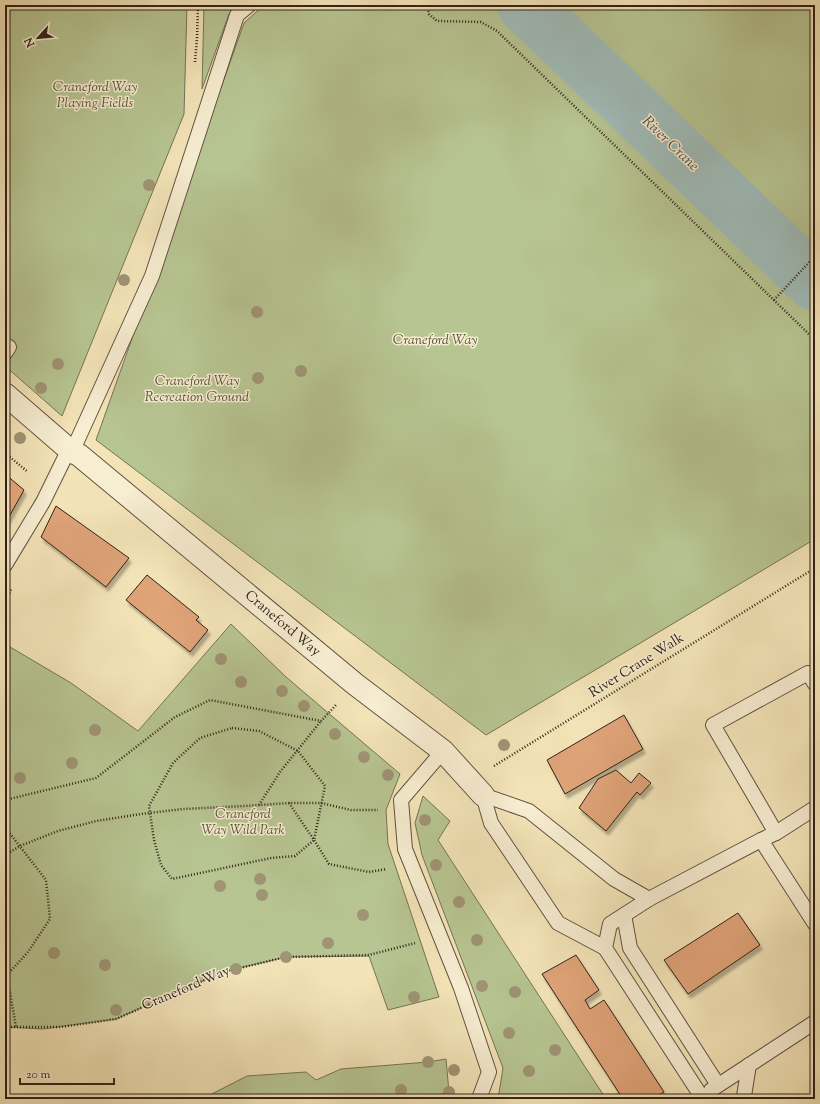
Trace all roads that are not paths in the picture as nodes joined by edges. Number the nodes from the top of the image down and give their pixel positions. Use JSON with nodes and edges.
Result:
{"nodes":[{"id":1,"x":250,"y":5,"type":"edge"},
{"id":2,"x":5,"y":394,"type":"edge"},
{"id":3,"x":71,"y":450,"type":"junction"},
{"id":4,"x":5,"y":565,"type":"edge"},
{"id":5,"x":815,"y":684,"type":"edge"},
{"id":6,"x":443,"y":751,"type":"junction"},
{"id":7,"x":476,"y":788,"type":"junction"},
{"id":8,"x":815,"y":808,"type":"edge"},
{"id":9,"x":776,"y":833,"type":"junction"},
{"id":10,"x":761,"y":840,"type":"junction"},
{"id":11,"x":648,"y":899,"type":"junction"},
{"id":12,"x":624,"y":915,"type":"junction"},
{"id":13,"x":815,"y":924,"type":"edge"},
{"id":14,"x":605,"y":948,"type":"junction"},
{"id":15,"x":815,"y":1022,"type":"edge"},
{"id":16,"x":749,"y":1065,"type":"junction"},
{"id":17,"x":718,"y":1085,"type":"junction"},
{"id":18,"x":700,"y":1098,"type":"edge"},
{"id":19,"x":479,"y":1099,"type":"edge"},
{"id":20,"x":744,"y":1099,"type":"edge"}],
"edges":[{"from":1,"to":3,"type":"lane"},
{"from":2,"to":3,"type":"street","name":"Craneford Way"},
{"from":3,"to":4,"type":"lane"},
{"from":3,"to":6,"type":"street","name":"Craneford Way"},
{"from":5,"to":9,"type":"lane"},
{"from":6,"to":7,"type":"street","name":"Craneford Way"},
{"from":6,"to":19,"type":"lane"},
{"from":7,"to":11,"type":"lane"},
{"from":7,"to":14,"type":"lane"},
{"from":8,"to":9,"type":"lane"},
{"from":9,"to":10,"type":"lane"},
{"from":10,"to":11,"type":"lane"},
{"from":10,"to":13,"type":"lane"},
{"from":11,"to":12,"type":"lane"},
{"from":12,"to":14,"type":"lane"},
{"from":12,"to":17,"type":"lane"},
{"from":14,"to":18,"type":"lane"},
{"from":15,"to":16,"type":"lane"},
{"from":16,"to":17,"type":"lane"},
{"from":16,"to":20,"type":"lane"},
{"from":17,"to":18,"type":"lane"}]}
